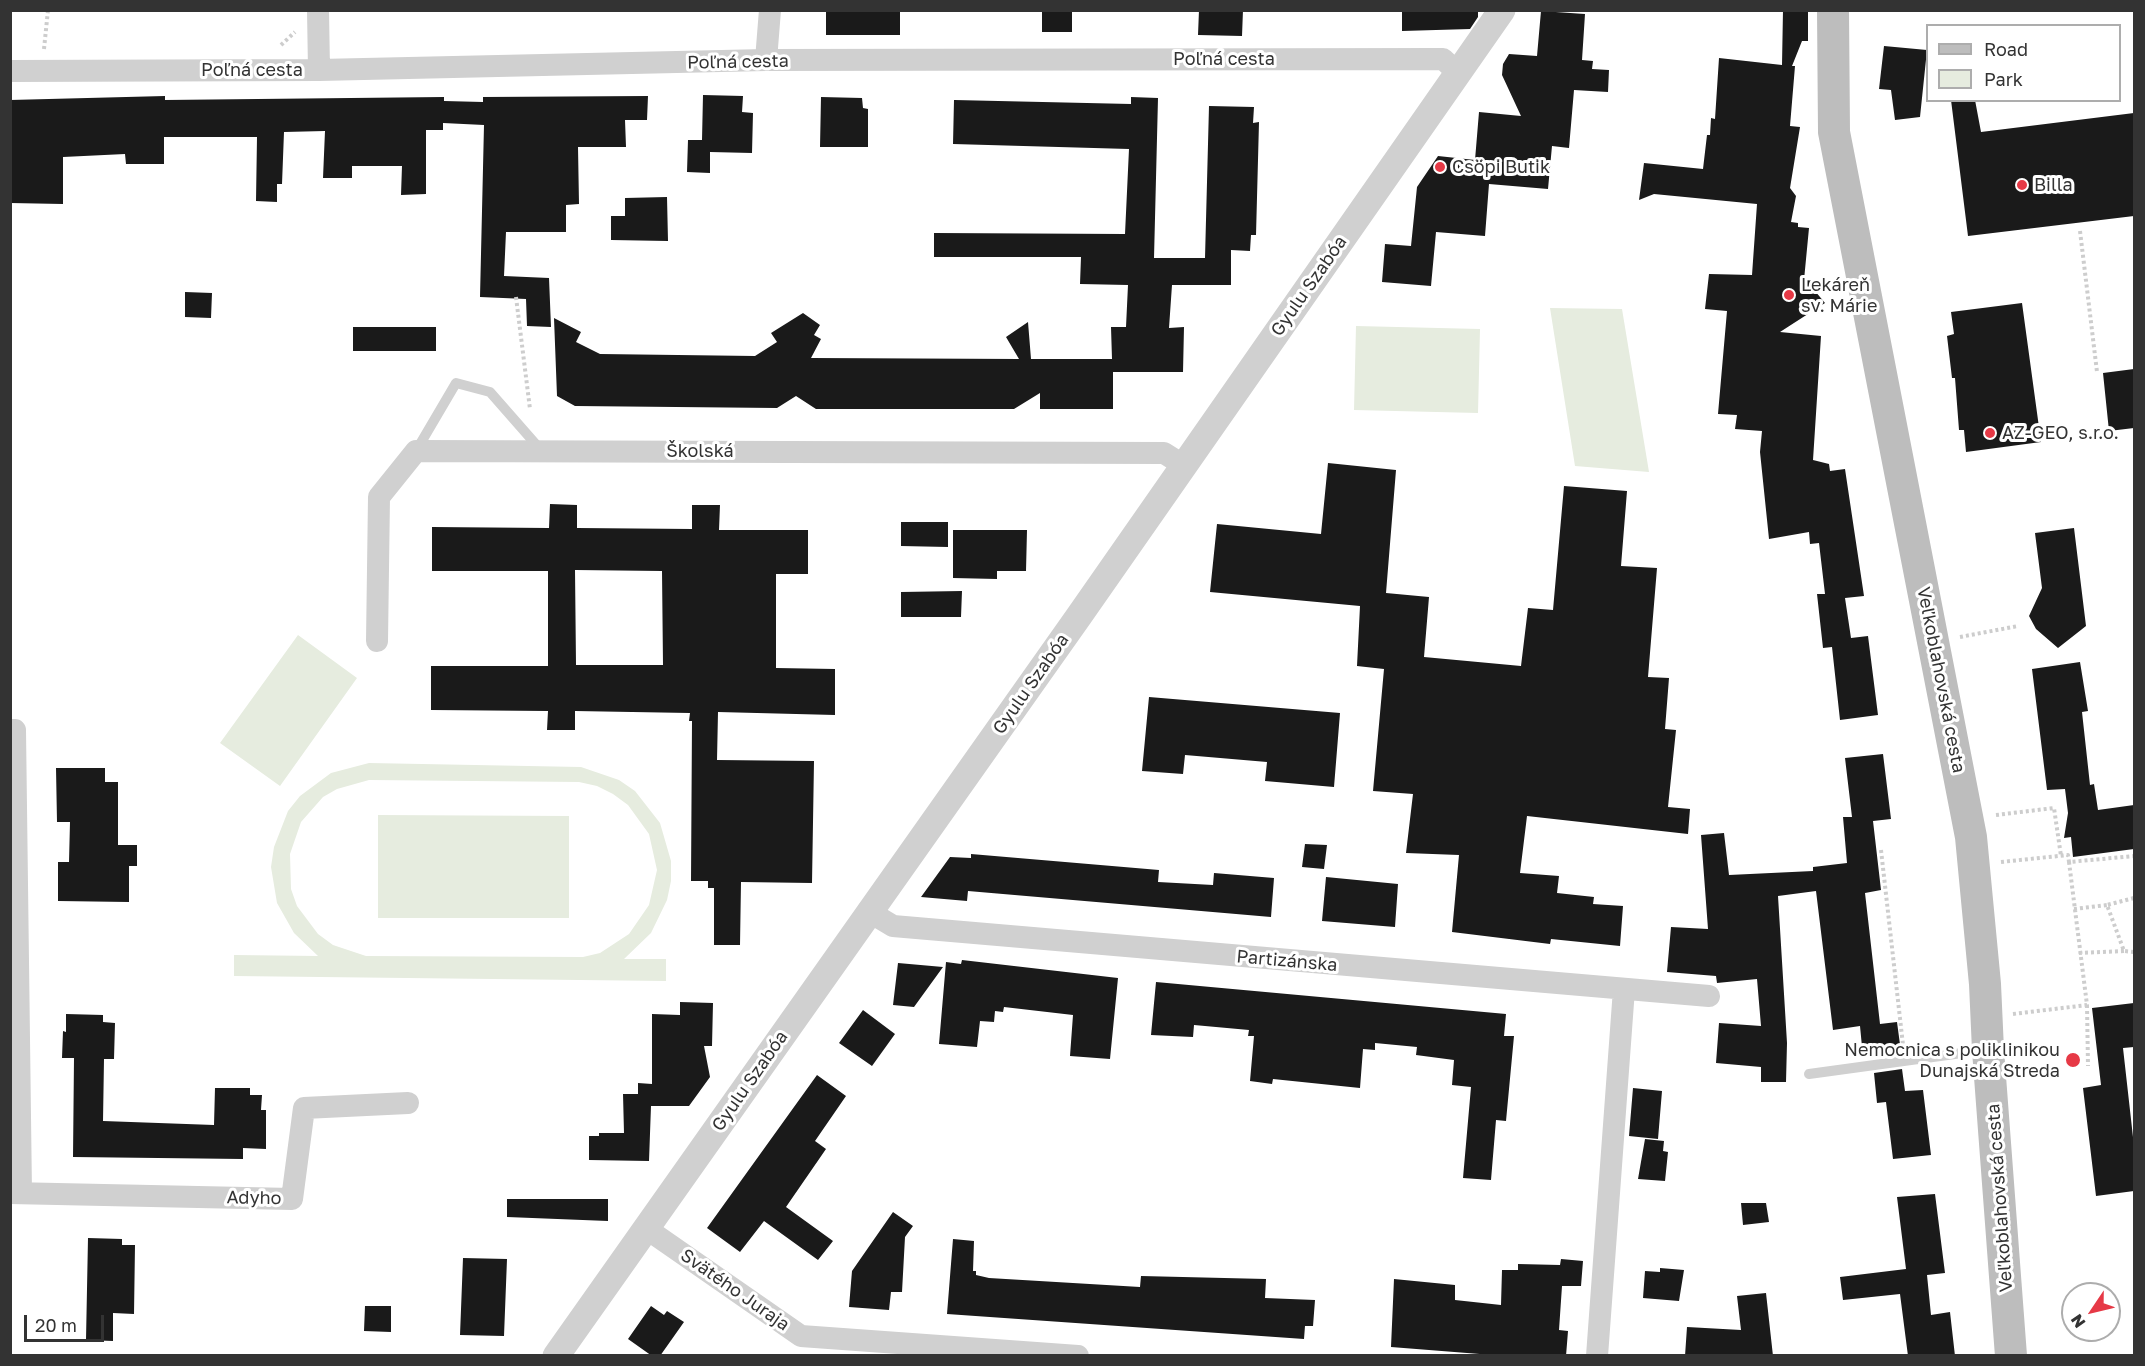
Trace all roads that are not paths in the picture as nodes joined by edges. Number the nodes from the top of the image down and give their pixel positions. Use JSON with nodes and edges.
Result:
{"nodes":[{"id":1,"x":318,"y":10,"type":"edge"},
{"id":2,"x":770,"y":10,"type":"edge"},
{"id":3,"x":1502,"y":10,"type":"edge"},
{"id":4,"x":1833,"y":10,"type":"edge"},
{"id":5,"x":766,"y":60,"type":"junction"},
{"id":6,"x":319,"y":70,"type":"junction"},
{"id":7,"x":10,"y":71,"type":"edge"},
{"id":8,"x":1460,"y":74,"type":"junction"},
{"id":9,"x":540,"y":450,"type":"junction"},
{"id":10,"x":416,"y":451,"type":"junction"},
{"id":11,"x":1183,"y":465,"type":"junction"},
{"id":12,"x":376,"y":641,"type":"dead end"},
{"id":13,"x":10,"y":730,"type":"edge"},
{"id":14,"x":868,"y":912,"type":"junction"},
{"id":15,"x":1624,"y":989,"type":"junction"},
{"id":16,"x":1709,"y":996,"type":"dead end"},
{"id":17,"x":1988,"y":1050,"type":"junction"},
{"id":18,"x":1809,"y":1074,"type":"dead end"},
{"id":19,"x":408,"y":1103,"type":"dead end"},
{"id":20,"x":16,"y":1193,"type":"edge"},
{"id":21,"x":647,"y":1229,"type":"junction"},
{"id":22,"x":556,"y":1356,"type":"edge"},
{"id":23,"x":1078,"y":1356,"type":"edge"},
{"id":24,"x":1597,"y":1356,"type":"edge"},
{"id":25,"x":2011,"y":1356,"type":"edge"}],
"edges":[{"from":1,"to":6,"type":"street"},
{"from":2,"to":5,"type":"street"},
{"from":3,"to":8,"type":"street","name":"Gyulu Szabóa"},
{"from":4,"to":17,"type":"main road","name":"Veľkoblahovská cesta"},
{"from":5,"to":6,"type":"street","name":"Poľná cesta"},
{"from":5,"to":8,"type":"street","name":"Poľná cesta"},
{"from":6,"to":7,"type":"street","name":"Poľná cesta"},
{"from":8,"to":11,"type":"street","name":"Gyulu Szabóa"},
{"from":9,"to":10,"type":"street","name":"Školská"},
{"from":9,"to":10,"type":"lane"},
{"from":9,"to":11,"type":"street","name":"Školská"},
{"from":10,"to":12,"type":"street"},
{"from":11,"to":14,"type":"street","name":"Gyulu Szabóa"},
{"from":13,"to":20,"type":"street","name":"Adyho"},
{"from":14,"to":15,"type":"street","name":"Partizánska"},
{"from":14,"to":21,"type":"street","name":"Gyulu Szabóa"},
{"from":15,"to":16,"type":"street","name":"Partizánska"},
{"from":15,"to":24,"type":"street"},
{"from":17,"to":18,"type":"lane"},
{"from":17,"to":25,"type":"main road","name":"Veľkoblahovská cesta"},
{"from":19,"to":20,"type":"street","name":"Adyho"},
{"from":21,"to":22,"type":"street","name":"Gyulu Szabóa"},
{"from":21,"to":23,"type":"street","name":"Svätého Juraja"}]}
